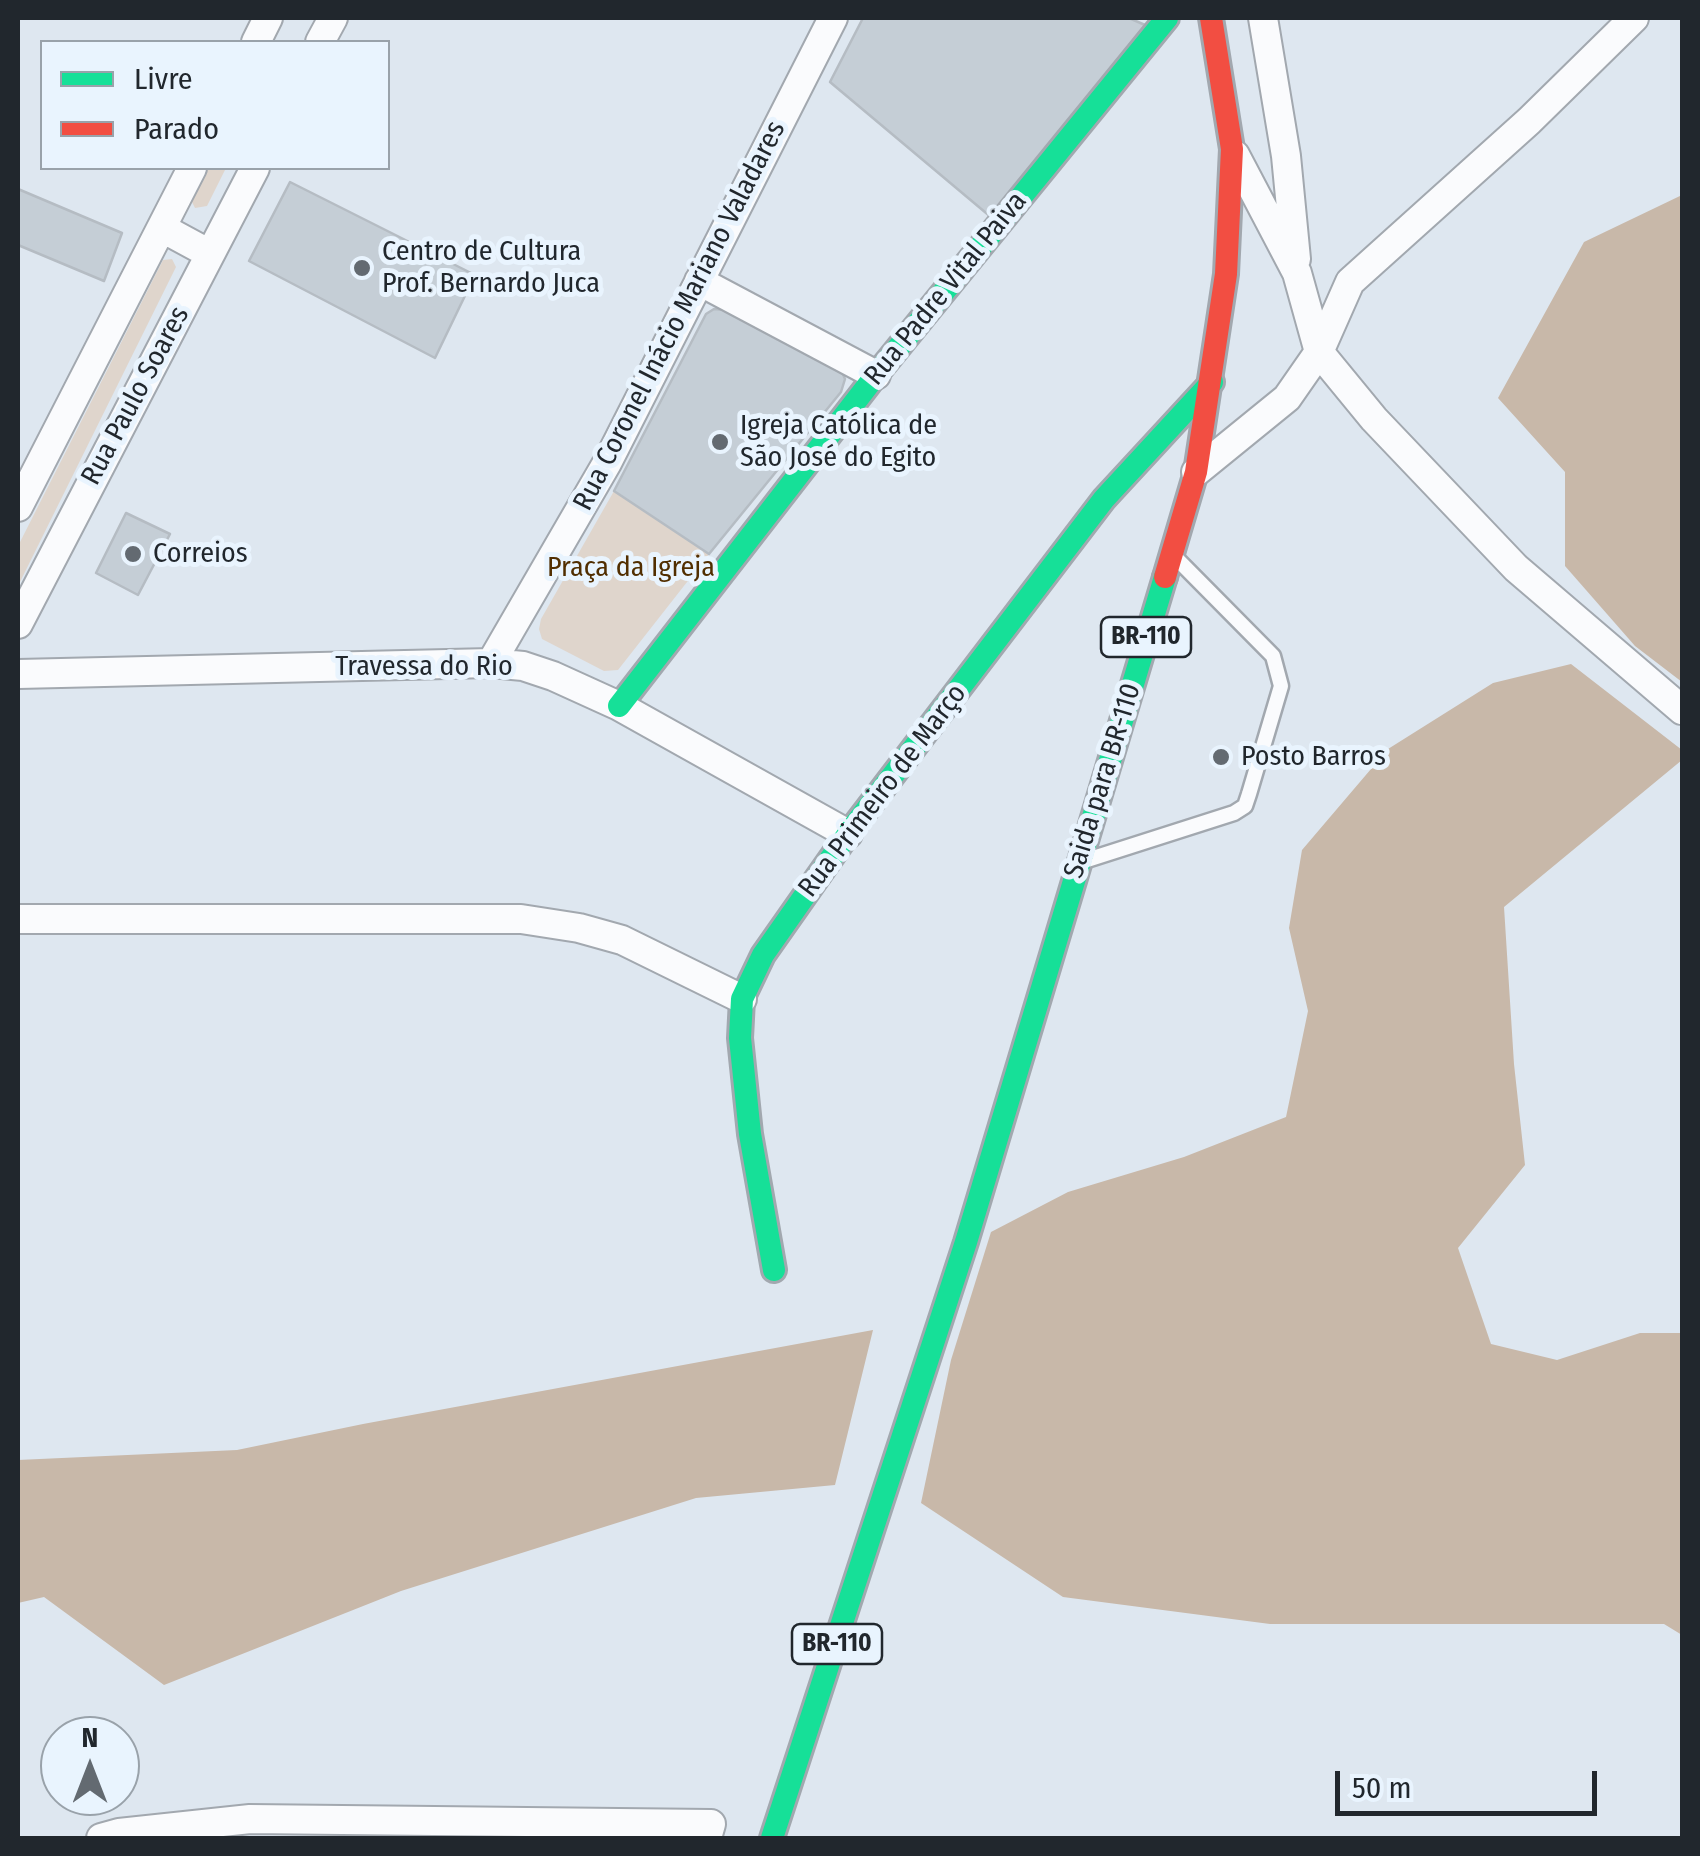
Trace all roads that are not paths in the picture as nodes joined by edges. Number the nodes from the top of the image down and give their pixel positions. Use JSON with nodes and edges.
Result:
{"nodes":[{"id":1,"x":334,"y":18,"type":"edge"},
{"id":2,"x":833,"y":18,"type":"edge"},
{"id":3,"x":1167,"y":18,"type":"edge"},
{"id":4,"x":1179,"y":18,"type":"edge"},
{"id":5,"x":1263,"y":18,"type":"edge"},
{"id":6,"x":1634,"y":18,"type":"edge"},
{"id":7,"x":1213,"y":24,"type":"edge"},
{"id":8,"x":321,"y":40,"type":"edge"},
{"id":9,"x":1232,"y":149,"type":"junction"},
{"id":10,"x":191,"y":170,"type":"edge"},
{"id":11,"x":254,"y":170,"type":"edge"},
{"id":12,"x":162,"y":228,"type":"junction"},
{"id":13,"x":210,"y":254,"type":"junction"},
{"id":14,"x":1297,"y":273,"type":"junction"},
{"id":15,"x":699,"y":282,"type":"junction"},
{"id":16,"x":1319,"y":352,"type":"junction"},
{"id":17,"x":876,"y":375,"type":"junction"},
{"id":18,"x":1212,"y":382,"type":"junction"},
{"id":19,"x":1196,"y":472,"type":"junction"},
{"id":20,"x":18,"y":507,"type":"edge"},
{"id":21,"x":1171,"y":554,"type":"junction"},
{"id":22,"x":18,"y":624,"type":"edge"},
{"id":23,"x":491,"y":663,"type":"junction"},
{"id":24,"x":18,"y":674,"type":"edge"},
{"id":25,"x":619,"y":706,"type":"junction"},
{"id":26,"x":1682,"y":710,"type":"edge"},
{"id":27,"x":848,"y":834,"type":"junction"},
{"id":28,"x":1077,"y":864,"type":"junction"},
{"id":29,"x":18,"y":919,"type":"edge"},
{"id":30,"x":742,"y":999,"type":"junction"},
{"id":31,"x":774,"y":1270,"type":"dead end"},
{"id":32,"x":100,"y":1838,"type":"edge"},
{"id":33,"x":707,"y":1838,"type":"edge"},
{"id":34,"x":772,"y":1838,"type":"edge"}],
"edges":[{"from":1,"to":8,"type":"street"},
{"from":2,"to":15,"type":"street","name":"Rua Coronel Inácio Mariano Valadares"},
{"from":3,"to":17,"type":"street","name":"Rua Padre Vital Paiva"},
{"from":4,"to":7,"type":"street"},
{"from":5,"to":14,"type":"street"},
{"from":6,"to":16,"type":"street"},
{"from":7,"to":9,"type":"street","name":"Saida para BR-110","number":"BR-110"},
{"from":9,"to":14,"type":"street"},
{"from":9,"to":18,"type":"street","name":"Saida para BR-110","number":"BR-110"},
{"from":10,"to":12,"type":"street","name":"Rua Paulo Soares"},
{"from":11,"to":13,"type":"street","name":"Rua Paulo Soares"},
{"from":12,"to":13,"type":"street"},
{"from":12,"to":20,"type":"street","name":"Rua Paulo Soares"},
{"from":13,"to":22,"type":"street","name":"Rua Paulo Soares"},
{"from":14,"to":16,"type":"street"},
{"from":15,"to":17,"type":"street"},
{"from":15,"to":23,"type":"street","name":"Rua Coronel Inácio Mariano Valadares"},
{"from":16,"to":19,"type":"street"},
{"from":16,"to":26,"type":"street"},
{"from":17,"to":25,"type":"street","name":"Rua Padre Vital Paiva"},
{"from":18,"to":19,"type":"street","name":"Saida para BR-110","number":"BR-110"},
{"from":18,"to":27,"type":"street","name":"Rua Primeiro de Março"},
{"from":19,"to":21,"type":"street","name":"Saida para BR-110","number":"BR-110"},
{"from":21,"to":28,"type":"street","name":"Saida para BR-110","number":"BR-110"},
{"from":21,"to":28,"type":"lane"},
{"from":23,"to":24,"type":"street","name":"Travessa do Rio"},
{"from":23,"to":25,"type":"street","name":"Travessa do Rio"},
{"from":25,"to":27,"type":"street","name":"Travessa do Rio"},
{"from":27,"to":30,"type":"street","name":"Rua Primeiro de Março"},
{"from":28,"to":34,"type":"street","name":"Saida para BR-110","number":"BR-110"},
{"from":29,"to":30,"type":"street"},
{"from":30,"to":31,"type":"street","name":"Rua Primeiro de Março"},
{"from":32,"to":33,"type":"street"}]}
